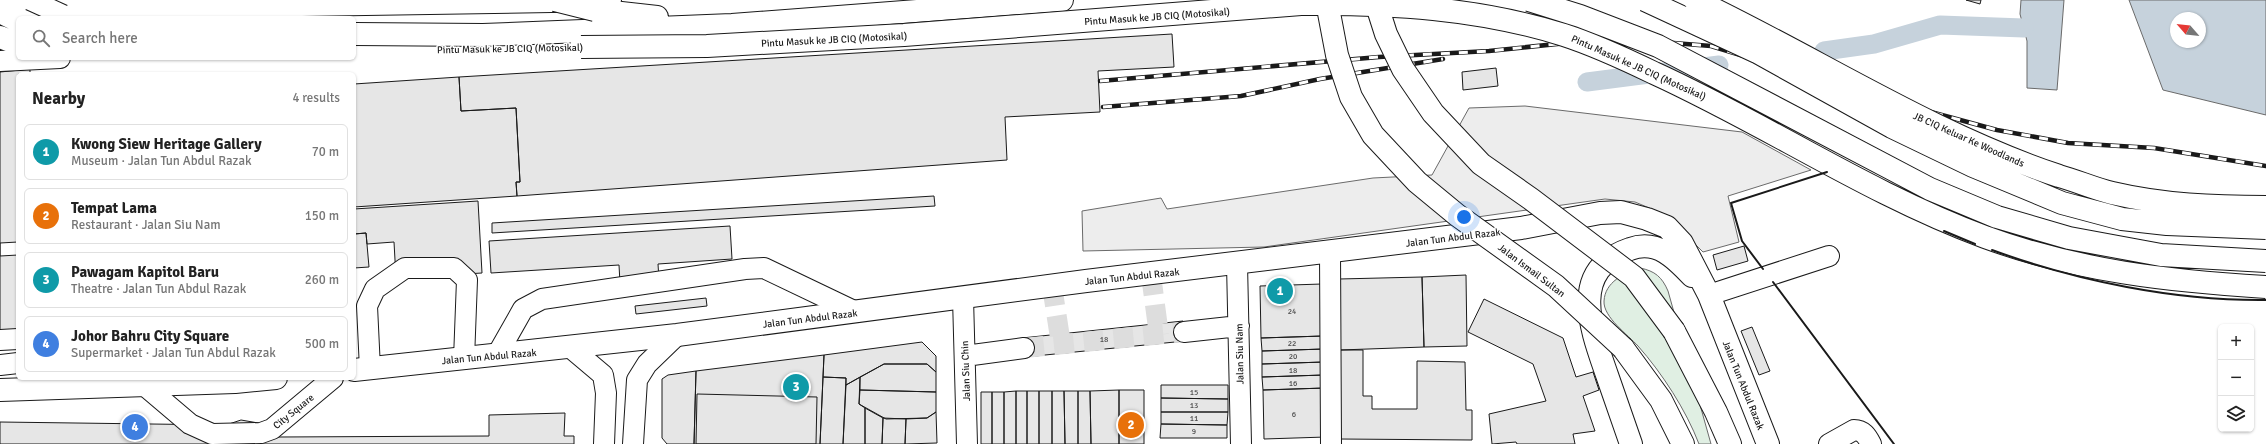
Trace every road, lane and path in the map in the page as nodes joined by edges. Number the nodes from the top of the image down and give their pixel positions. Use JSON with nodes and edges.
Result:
{"nodes":[{"id":1,"x":30,"y":0,"type":"edge"},
{"id":2,"x":555,"y":0,"type":"edge"},
{"id":3,"x":610,"y":0,"type":"edge"},
{"id":4,"x":1062,"y":0,"type":"edge"},
{"id":5,"x":1529,"y":0,"type":"edge"},
{"id":6,"x":1645,"y":0,"type":"edge"},
{"id":7,"x":1695,"y":0,"type":"edge"},
{"id":8,"x":1328,"y":3,"type":"edge"},
{"id":9,"x":1377,"y":6,"type":"edge"},
{"id":10,"x":0,"y":11,"type":"edge"},
{"id":11,"x":193,"y":13,"type":"edge"},
{"id":12,"x":67,"y":16,"type":"edge"},
{"id":13,"x":16,"y":21,"type":"edge"},
{"id":14,"x":732,"y":25,"type":"junction"},
{"id":15,"x":356,"y":34,"type":"edge"},
{"id":16,"x":0,"y":37,"type":"edge"},
{"id":17,"x":16,"y":43,"type":"edge"},
{"id":18,"x":356,"y":49,"type":"edge"},
{"id":19,"x":20,"y":60,"type":"edge"},
{"id":20,"x":0,"y":61,"type":"edge"},
{"id":21,"x":2266,"y":207,"type":"edge"},
{"id":22,"x":2266,"y":228,"type":"edge"},
{"id":23,"x":1330,"y":252,"type":"junction"},
{"id":24,"x":1829,"y":256,"type":"dead end"},
{"id":25,"x":2266,"y":261,"type":"edge"},
{"id":26,"x":1237,"y":264,"type":"junction"},
{"id":27,"x":2266,"y":287,"type":"edge"},
{"id":28,"x":1710,"y":295,"type":"junction"},
{"id":29,"x":963,"y":298,"type":"junction"},
{"id":30,"x":856,"y":312,"type":"junction"},
{"id":31,"x":1239,"y":326,"type":"junction"},
{"id":32,"x":1184,"y":332,"type":"tunnel mouth"},
{"id":33,"x":677,"y":335,"type":"junction"},
{"id":34,"x":16,"y":339,"type":"edge"},
{"id":35,"x":0,"y":340,"type":"edge"},
{"id":36,"x":571,"y":348,"type":"junction"},
{"id":37,"x":1024,"y":348,"type":"tunnel mouth"},
{"id":38,"x":498,"y":355,"type":"junction"},
{"id":39,"x":964,"y":356,"type":"junction"},
{"id":40,"x":464,"y":359,"type":"junction"},
{"id":41,"x":16,"y":363,"type":"edge"},
{"id":42,"x":0,"y":366,"type":"edge"},
{"id":43,"x":362,"y":370,"type":"edge"},
{"id":44,"x":238,"y":380,"type":"edge"},
{"id":45,"x":331,"y":380,"type":"edge"},
{"id":46,"x":144,"y":385,"type":"junction"},
{"id":47,"x":0,"y":390,"type":"edge"},
{"id":48,"x":604,"y":444,"type":"edge"},
{"id":49,"x":633,"y":444,"type":"edge"},
{"id":50,"x":967,"y":444,"type":"edge"},
{"id":51,"x":1241,"y":444,"type":"edge"},
{"id":52,"x":1331,"y":444,"type":"edge"},
{"id":53,"x":1631,"y":444,"type":"edge"},
{"id":54,"x":1683,"y":444,"type":"edge"},
{"id":55,"x":1730,"y":444,"type":"edge"},
{"id":56,"x":1768,"y":444,"type":"edge"},
{"id":57,"x":1829,"y":444,"type":"edge"},
{"id":58,"x":1871,"y":444,"type":"edge"}],
"edges":[{"from":1,"to":12,"type":"street","bridge":true},
{"from":2,"to":14,"type":"main road","bridge":true},
{"from":3,"to":11,"type":"main road"},
{"from":4,"to":14,"type":"main road"},
{"from":5,"to":25,"type":"main road","bridge":true},
{"from":6,"to":22,"type":"main road","bridge":true},
{"from":7,"to":21,"type":"main road","name":"JB CIQ Keluar Ke Woodlands","bridge":true},
{"from":8,"to":54,"type":"main road","name":"Jalan Ismail Sultan","bridge":true},
{"from":9,"to":55,"type":"main road","bridge":true},
{"from":10,"to":11,"type":"main road"},
{"from":10,"to":13,"type":"main road"},
{"from":14,"to":15,"type":"main road"},
{"from":16,"to":17,"type":"main road"},
{"from":18,"to":27,"type":"main road","name":"Pintu Masuk ke JB CIQ (Motosikal)","bridge":true},
{"from":19,"to":20,"type":"street"},
{"from":23,"to":26,"type":"main road","name":"Jalan Tun Abdul Razak"},
{"from":23,"to":28,"type":"main road","name":"Jalan Tun Abdul Razak"},
{"from":23,"to":52,"type":"street"},
{"from":24,"to":28,"type":"street"},
{"from":26,"to":29,"type":"main road","name":"Jalan Tun Abdul Razak"},
{"from":26,"to":31,"type":"street","name":"Jalan Siu Nam"},
{"from":28,"to":53,"type":"main road"},
{"from":28,"to":56,"type":"main road","name":"Jalan Tun Abdul Razak"},
{"from":29,"to":30,"type":"main road","name":"Jalan Tun Abdul Razak"},
{"from":29,"to":39,"type":"street","name":"Jalan Siu Chin"},
{"from":30,"to":33,"type":"main road","name":"Jalan Tun Abdul Razak"},
{"from":30,"to":38,"type":"street"},
{"from":31,"to":32,"type":"street"},
{"from":31,"to":51,"type":"street","name":"Jalan Siu Nam"},
{"from":33,"to":36,"type":"main road","name":"Jalan Tun Abdul Razak"},
{"from":33,"to":49,"type":"street"},
{"from":34,"to":35,"type":"street"},
{"from":36,"to":38,"type":"main road","name":"Jalan Tun Abdul Razak"},
{"from":36,"to":48,"type":"street"},
{"from":37,"to":39,"type":"street"},
{"from":38,"to":40,"type":"main road","name":"Jalan Tun Abdul Razak"},
{"from":39,"to":50,"type":"street","name":"Jalan Siu Chin"},
{"from":40,"to":43,"type":"main road","name":"Jalan Tun Abdul Razak"},
{"from":40,"to":43,"type":"street"},
{"from":41,"to":42,"type":"street"},
{"from":44,"to":46,"type":"main road"},
{"from":45,"to":46,"type":"street","name":"City Square"},
{"from":46,"to":47,"type":"main road"},
{"from":57,"to":58,"type":"street"}]}
